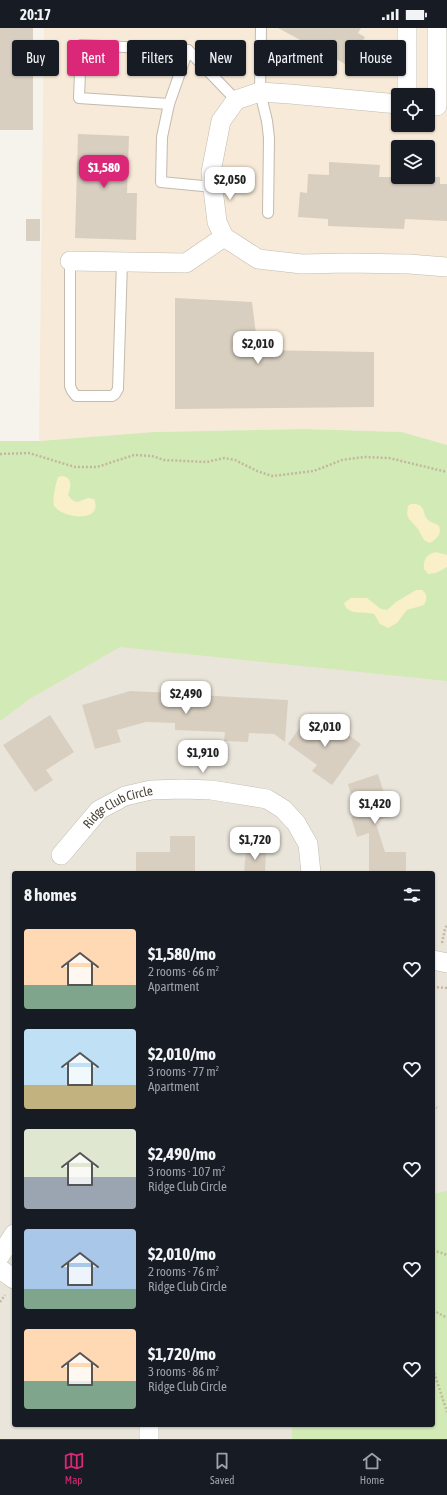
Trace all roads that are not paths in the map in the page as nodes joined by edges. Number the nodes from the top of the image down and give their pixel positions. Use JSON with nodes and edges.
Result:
{"nodes":[{"id":1,"x":261,"y":28,"type":"edge"},
{"id":2,"x":407,"y":28,"type":"edge"},
{"id":3,"x":437,"y":28,"type":"edge"},
{"id":4,"x":188,"y":50,"type":"junction"},
{"id":5,"x":407,"y":88,"type":"edge"},
{"id":6,"x":260,"y":92,"type":"junction"},
{"id":7,"x":236,"y":100,"type":"junction"},
{"id":8,"x":391,"y":103,"type":"edge"},
{"id":9,"x":169,"y":104,"type":"junction"},
{"id":10,"x":437,"y":106,"type":"edge"},
{"id":11,"x":213,"y":187,"type":"junction"},
{"id":12,"x":268,"y":213,"type":"dead end"},
{"id":13,"x":224,"y":237,"type":"junction"},
{"id":14,"x":70,"y":261,"type":"joint"},
{"id":15,"x":122,"y":262,"type":"junction"},
{"id":16,"x":447,"y":267,"type":"edge"},
{"id":17,"x":61,"y":855,"type":"dead end"},
{"id":18,"x":311,"y":871,"type":"edge"},
{"id":19,"x":435,"y":960,"type":"edge"},
{"id":20,"x":447,"y":963,"type":"edge"},
{"id":21,"x":12,"y":1237,"type":"edge"},
{"id":22,"x":0,"y":1256,"type":"edge"},
{"id":23,"x":0,"y":1269,"type":"edge"},
{"id":24,"x":12,"y":1278,"type":"edge"},
{"id":25,"x":149,"y":1427,"type":"edge"},
{"id":26,"x":150,"y":1439,"type":"edge"}],
"edges":[{"from":1,"to":6,"type":"lane"},
{"from":2,"to":5,"type":"street"},
{"from":3,"to":10,"type":"street"},
{"from":4,"to":7,"type":"lane"},
{"from":4,"to":9,"type":"lane"},
{"from":4,"to":9,"type":"lane"},
{"from":6,"to":7,"type":"street"},
{"from":6,"to":8,"type":"street"},
{"from":6,"to":12,"type":"lane"},
{"from":7,"to":11,"type":"street"},
{"from":9,"to":11,"type":"lane"},
{"from":11,"to":13,"type":"street"},
{"from":13,"to":15,"type":"street"},
{"from":13,"to":16,"type":"street"},
{"from":14,"to":15,"type":"street"},
{"from":14,"to":15,"type":"lane"},
{"from":17,"to":18,"type":"street","name":"Ridge Club Circle"},
{"from":19,"to":20,"type":"street"},
{"from":21,"to":22,"type":"street"},
{"from":23,"to":24,"type":"street"},
{"from":25,"to":26,"type":"street"}]}
